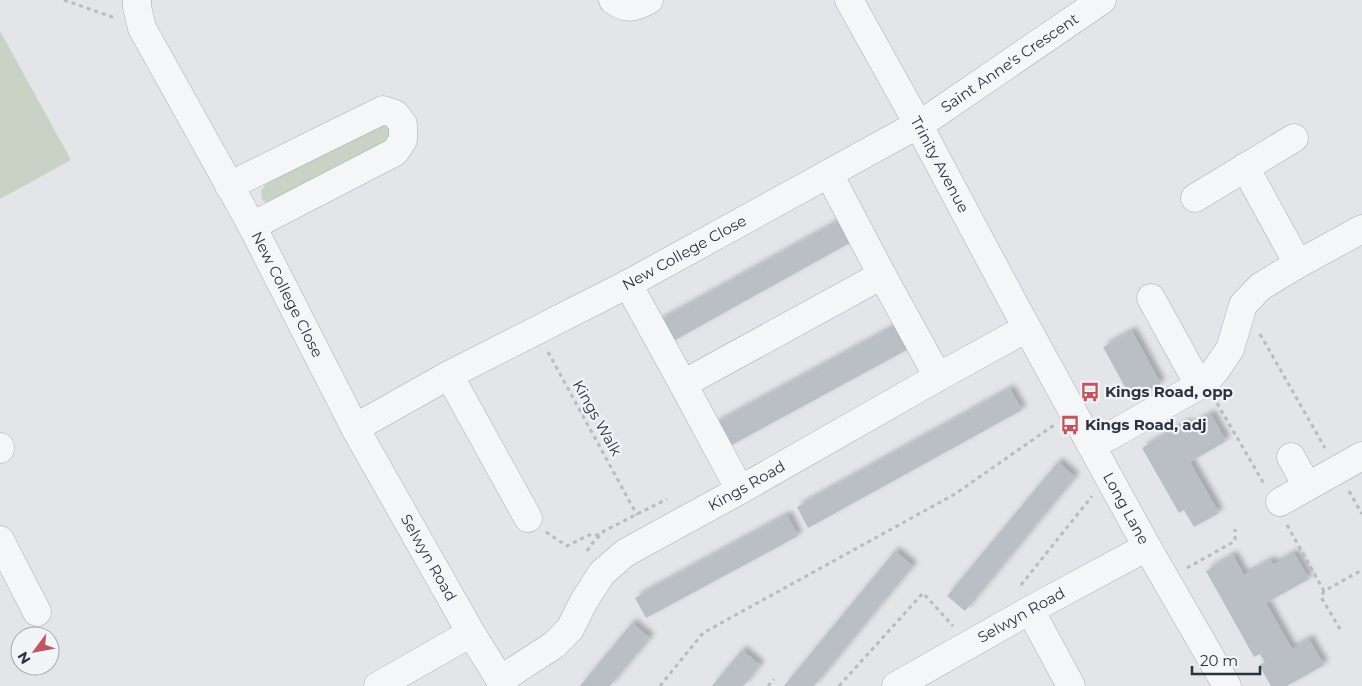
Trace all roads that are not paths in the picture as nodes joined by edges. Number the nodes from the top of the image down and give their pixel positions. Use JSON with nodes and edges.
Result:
{"nodes":[{"id":1,"x":137,"y":0,"type":"edge"},
{"id":2,"x":613,"y":0,"type":"edge"},
{"id":3,"x":649,"y":0,"type":"edge"},
{"id":4,"x":849,"y":0,"type":"edge"},
{"id":5,"x":1102,"y":0,"type":"edge"},
{"id":6,"x":918,"y":124,"type":"junction"},
{"id":7,"x":1294,"y":138,"type":"dead end"},
{"id":8,"x":1245,"y":167,"type":"junction"},
{"id":9,"x":829,"y":174,"type":"junction"},
{"id":10,"x":229,"y":186,"type":"junction"},
{"id":11,"x":1195,"y":198,"type":"dead end"},
{"id":12,"x":252,"y":226,"type":"junction"},
{"id":13,"x":1362,"y":229,"type":"edge"},
{"id":14,"x":1298,"y":264,"type":"junction"},
{"id":15,"x":882,"y":274,"type":"junction"},
{"id":16,"x":628,"y":284,"type":"junction"},
{"id":17,"x":1151,"y":298,"type":"dead end"},
{"id":18,"x":1028,"y":328,"type":"junction"},
{"id":19,"x":449,"y":375,"type":"junction"},
{"id":20,"x":938,"y":377,"type":"junction"},
{"id":21,"x":683,"y":384,"type":"junction"},
{"id":22,"x":1202,"y":384,"type":"junction"},
{"id":23,"x":355,"y":428,"type":"junction"},
{"id":24,"x":1092,"y":444,"type":"junction"},
{"id":25,"x":1362,"y":456,"type":"edge"},
{"id":26,"x":1291,"y":458,"type":"dead end"},
{"id":27,"x":1308,"y":486,"type":"junction"},
{"id":28,"x":740,"y":490,"type":"junction"},
{"id":29,"x":1280,"y":502,"type":"road end"},
{"id":30,"x":528,"y":518,"type":"road end"},
{"id":31,"x":0,"y":540,"type":"edge"},
{"id":32,"x":1148,"y":547,"type":"junction"},
{"id":33,"x":1024,"y":600,"type":"junction"},
{"id":34,"x":38,"y":612,"type":"dead end"},
{"id":35,"x":471,"y":633,"type":"junction"},
{"id":36,"x":502,"y":683,"type":"edge"},
{"id":37,"x":378,"y":686,"type":"edge"},
{"id":38,"x":896,"y":686,"type":"edge"},
{"id":39,"x":1071,"y":686,"type":"edge"},
{"id":40,"x":1227,"y":686,"type":"edge"}],
"edges":[{"from":1,"to":10,"type":"street","name":"New College Close"},
{"from":2,"to":3,"type":"street"},
{"from":4,"to":6,"type":"street","name":"Trinity Avenue"},
{"from":5,"to":6,"type":"street","name":"Saint Anne's Crescent"},
{"from":6,"to":9,"type":"street","name":"New College Close"},
{"from":6,"to":18,"type":"street","name":"Trinity Avenue"},
{"from":7,"to":8,"type":"street"},
{"from":8,"to":11,"type":"street"},
{"from":8,"to":14,"type":"street"},
{"from":9,"to":15,"type":"street"},
{"from":9,"to":16,"type":"street","name":"New College Close"},
{"from":10,"to":12,"type":"street","name":"New College Close"},
{"from":10,"to":12,"type":"street","name":"New College Close"},
{"from":12,"to":23,"type":"street","name":"New College Close"},
{"from":13,"to":14,"type":"street"},
{"from":14,"to":22,"type":"street"},
{"from":15,"to":20,"type":"street"},
{"from":15,"to":21,"type":"street"},
{"from":16,"to":19,"type":"street","name":"New College Close"},
{"from":16,"to":21,"type":"street"},
{"from":17,"to":22,"type":"street"},
{"from":18,"to":20,"type":"street","name":"Kings Road"},
{"from":18,"to":24,"type":"street","name":"Long Lane"},
{"from":19,"to":23,"type":"street","name":"New College Close"},
{"from":19,"to":30,"type":"street"},
{"from":20,"to":28,"type":"street","name":"Kings Road"},
{"from":21,"to":28,"type":"street"},
{"from":22,"to":24,"type":"street"},
{"from":23,"to":35,"type":"street","name":"Selwyn Road"},
{"from":24,"to":32,"type":"street","name":"Long Lane"},
{"from":25,"to":27,"type":"street"},
{"from":26,"to":27,"type":"street"},
{"from":27,"to":29,"type":"street"},
{"from":28,"to":36,"type":"street","name":"Kings Road"},
{"from":31,"to":34,"type":"street"},
{"from":32,"to":33,"type":"street","name":"Selwyn Road"},
{"from":32,"to":40,"type":"street","name":"Long Lane"},
{"from":33,"to":38,"type":"street","name":"Selwyn Road"},
{"from":33,"to":39,"type":"street"},
{"from":35,"to":36,"type":"street","name":"Selwyn Road"},
{"from":35,"to":37,"type":"street"}]}
